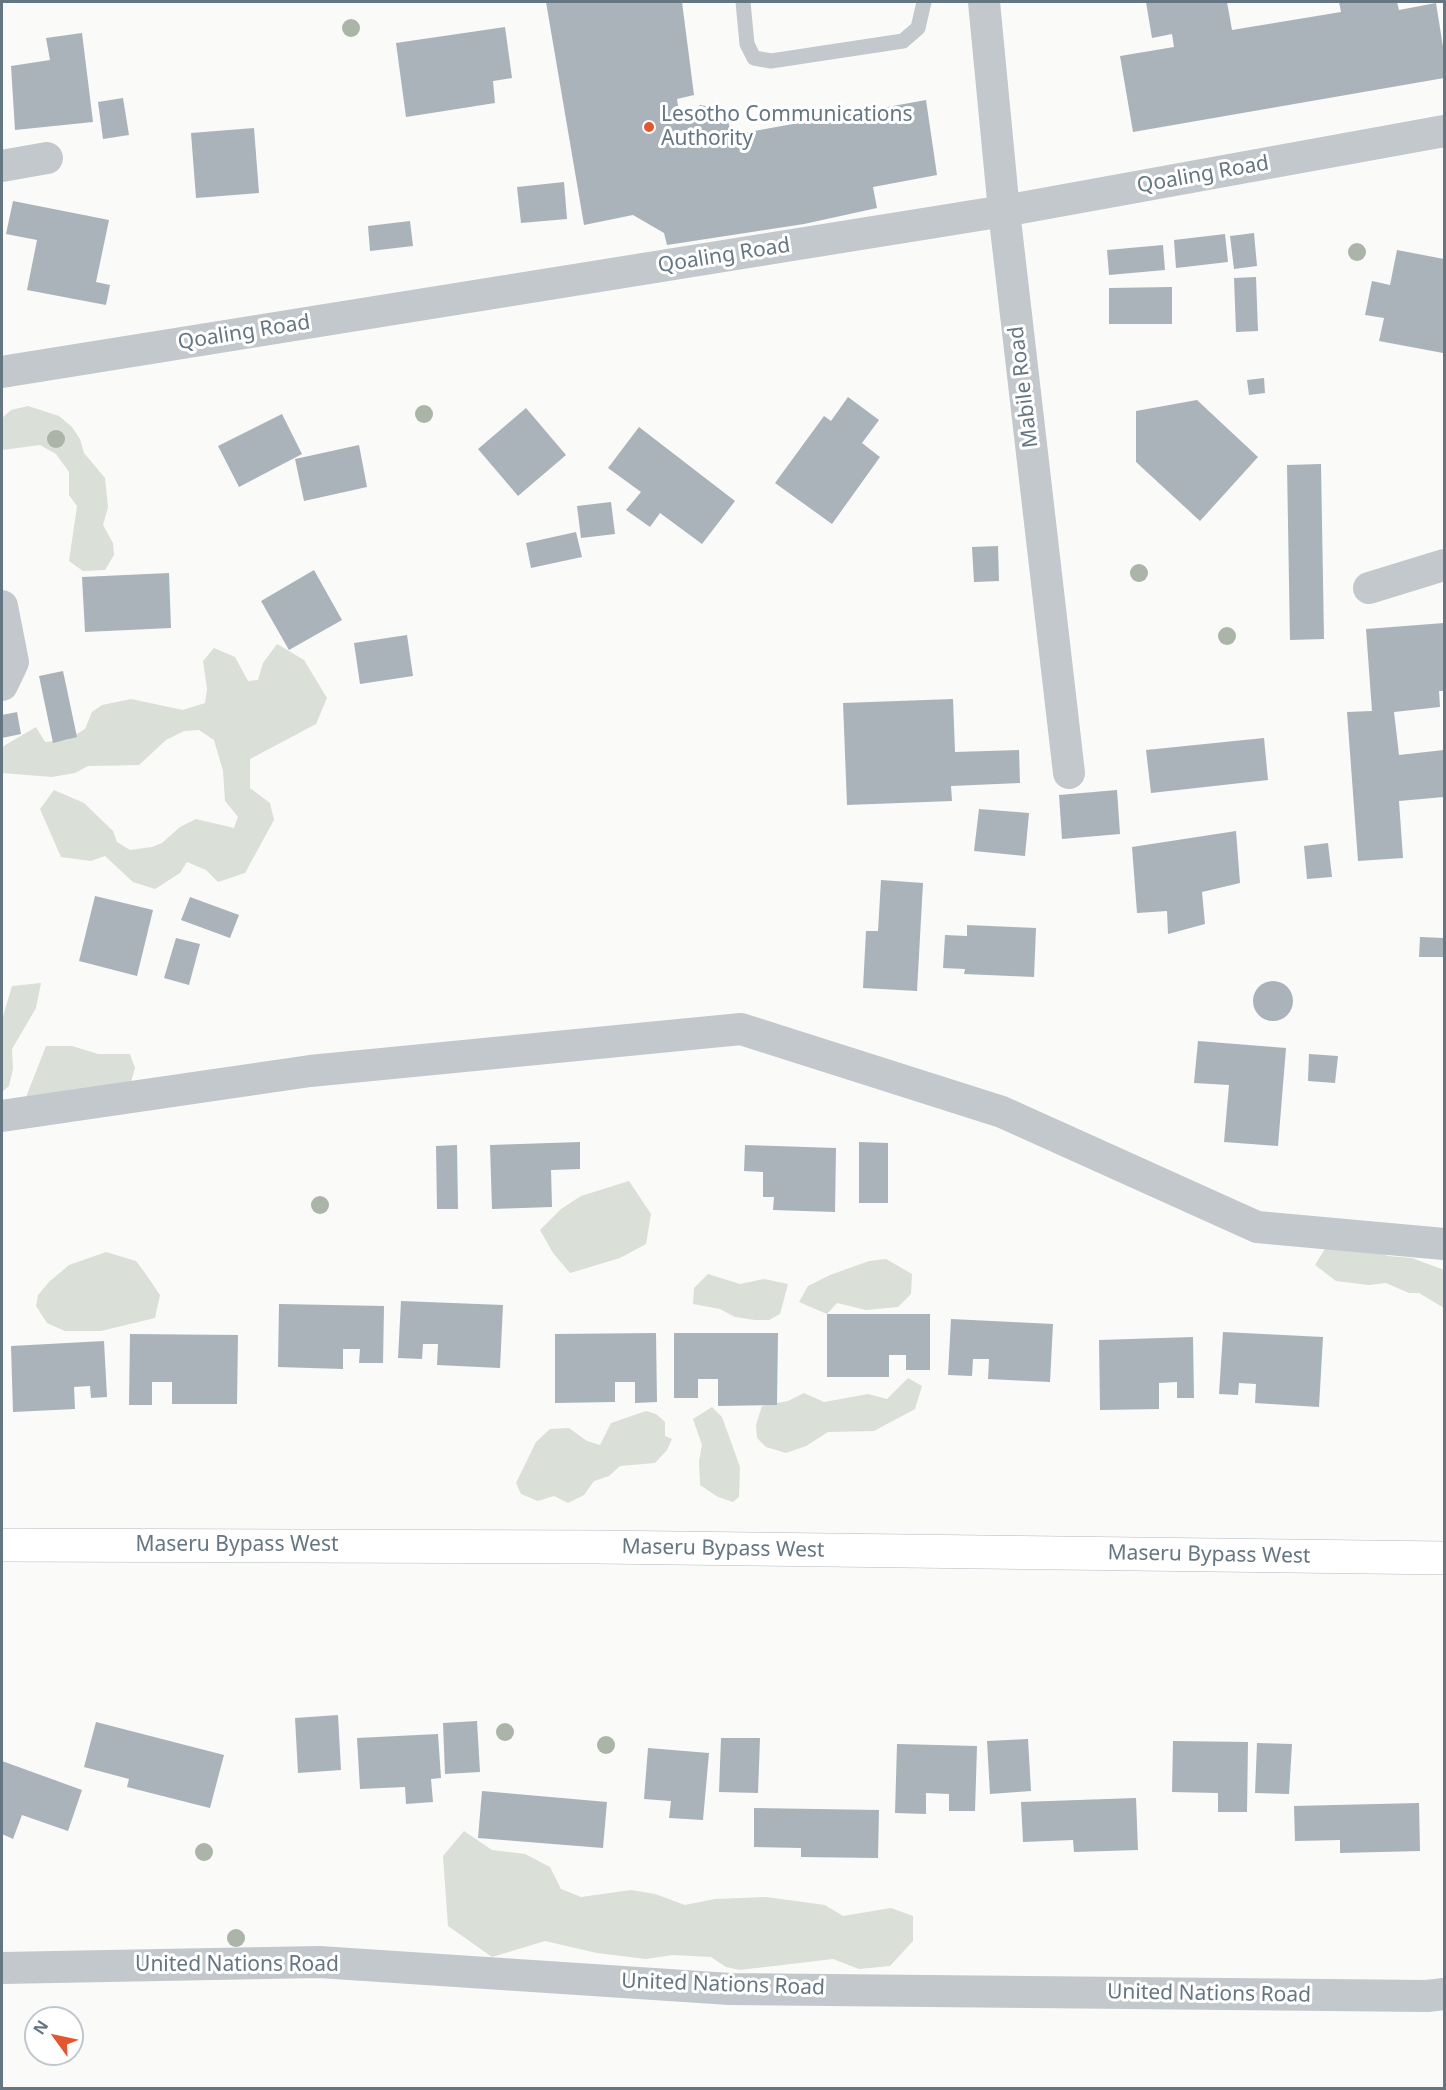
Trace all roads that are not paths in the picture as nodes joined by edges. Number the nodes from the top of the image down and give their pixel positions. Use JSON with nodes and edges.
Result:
{"nodes":[{"id":1,"x":743,"y":2,"type":"edge"},
{"id":2,"x":924,"y":2,"type":"edge"},
{"id":3,"x":984,"y":2,"type":"edge"},
{"id":4,"x":1444,"y":131,"type":"edge"},
{"id":5,"x":47,"y":158,"type":"dead end"},
{"id":6,"x":2,"y":166,"type":"edge"},
{"id":7,"x":1004,"y":211,"type":"junction"},
{"id":8,"x":2,"y":372,"type":"edge"},
{"id":9,"x":1444,"y":565,"type":"edge"},
{"id":10,"x":1369,"y":588,"type":"dead end"},
{"id":11,"x":2,"y":606,"type":"edge"},
{"id":12,"x":2,"y":685,"type":"edge"},
{"id":13,"x":1069,"y":773,"type":"dead end"},
{"id":14,"x":2,"y":1116,"type":"edge"},
{"id":15,"x":1444,"y":1244,"type":"edge"},
{"id":16,"x":2,"y":1545,"type":"edge"},
{"id":17,"x":1444,"y":1558,"type":"edge"},
{"id":18,"x":2,"y":1968,"type":"edge"},
{"id":19,"x":1444,"y":1994,"type":"edge"}],
"edges":[{"from":1,"to":2,"type":"lane"},
{"from":3,"to":7,"type":"street","name":"Mabile Road"},
{"from":4,"to":7,"type":"street","name":"Qoaling Road"},
{"from":5,"to":6,"type":"street"},
{"from":7,"to":8,"type":"street","name":"Qoaling Road"},
{"from":7,"to":13,"type":"street","name":"Mabile Road"},
{"from":9,"to":10,"type":"street"},
{"from":11,"to":12,"type":"street"},
{"from":14,"to":15,"type":"street"},
{"from":16,"to":17,"type":"main road","name":"Maseru Bypass West"},
{"from":18,"to":19,"type":"street","name":"United Nations Road"}]}
